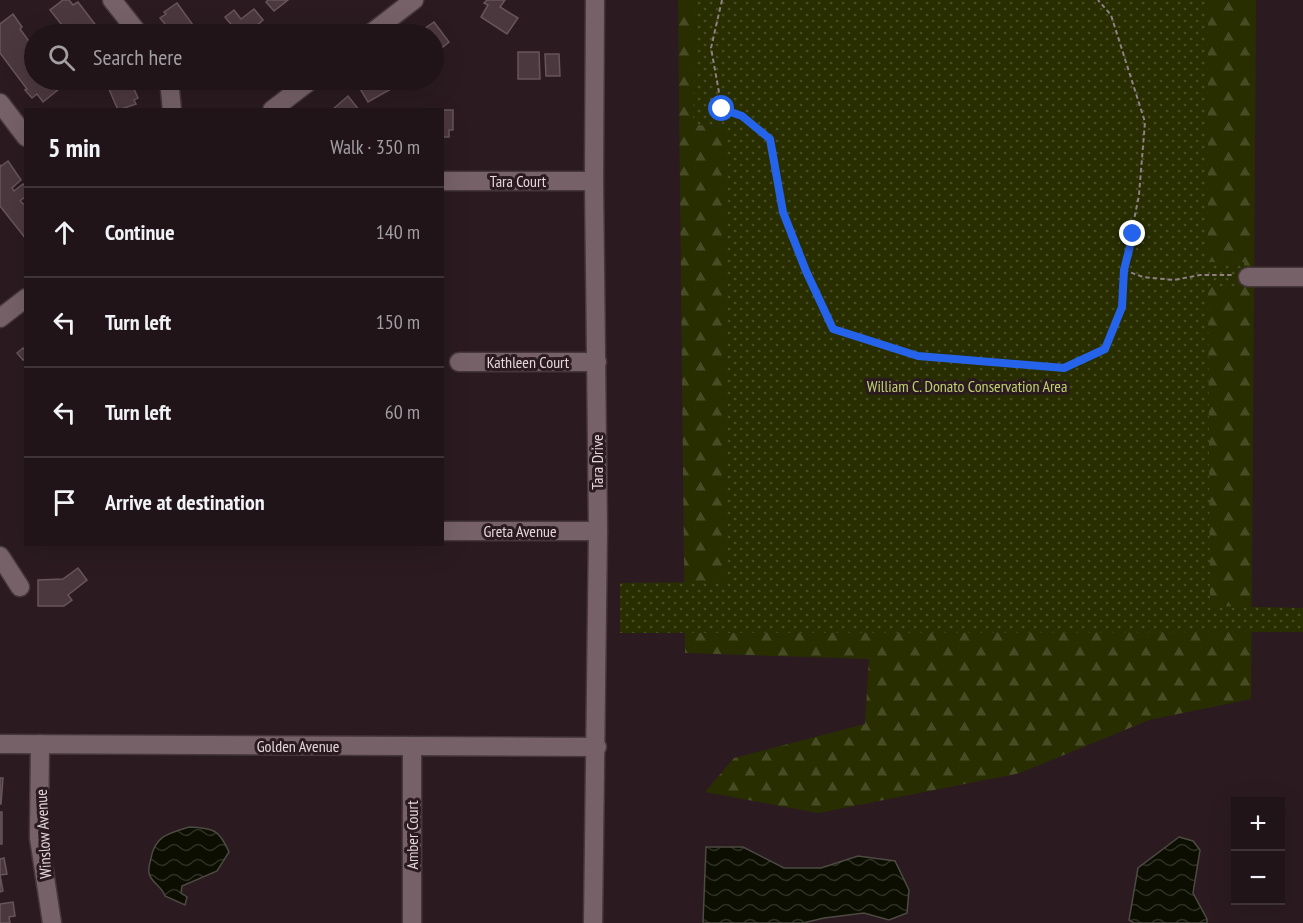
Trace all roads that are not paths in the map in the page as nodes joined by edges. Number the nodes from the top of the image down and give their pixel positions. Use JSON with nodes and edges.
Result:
{"nodes":[{"id":1,"x":112,"y":0,"type":"edge"},
{"id":2,"x":414,"y":0,"type":"edge"},
{"id":3,"x":595,"y":0,"type":"edge"},
{"id":4,"x":131,"y":24,"type":"edge"},
{"id":5,"x":383,"y":24,"type":"edge"},
{"id":6,"x":170,"y":90,"type":"edge"},
{"id":7,"x":298,"y":90,"type":"edge"},
{"id":8,"x":0,"y":103,"type":"edge"},
{"id":9,"x":172,"y":108,"type":"edge"},
{"id":10,"x":275,"y":108,"type":"edge"},
{"id":11,"x":24,"y":134,"type":"edge"},
{"id":12,"x":444,"y":181,"type":"edge"},
{"id":13,"x":594,"y":181,"type":"junction"},
{"id":14,"x":1248,"y":277,"type":"road end"},
{"id":15,"x":1303,"y":277,"type":"edge"},
{"id":16,"x":24,"y":300,"type":"edge"},
{"id":17,"x":0,"y":318,"type":"edge"},
{"id":18,"x":459,"y":362,"type":"dead end"},
{"id":19,"x":597,"y":362,"type":"junction"},
{"id":20,"x":444,"y":531,"type":"edge"},
{"id":21,"x":598,"y":531,"type":"junction"},
{"id":22,"x":0,"y":556,"type":"edge"},
{"id":23,"x":20,"y":587,"type":"dead end"},
{"id":24,"x":0,"y":744,"type":"edge"},
{"id":25,"x":40,"y":744,"type":"junction"},
{"id":26,"x":412,"y":746,"type":"junction"},
{"id":27,"x":597,"y":747,"type":"junction"},
{"id":28,"x":52,"y":923,"type":"edge"},
{"id":29,"x":412,"y":923,"type":"edge"},
{"id":30,"x":593,"y":923,"type":"edge"}],
"edges":[{"from":1,"to":4,"type":"street"},
{"from":2,"to":5,"type":"street"},
{"from":3,"to":13,"type":"street","name":"Tara Drive"},
{"from":6,"to":9,"type":"street"},
{"from":7,"to":10,"type":"street"},
{"from":8,"to":11,"type":"street"},
{"from":12,"to":13,"type":"street","name":"Tara Court"},
{"from":13,"to":19,"type":"street","name":"Tara Drive"},
{"from":14,"to":15,"type":"street"},
{"from":16,"to":17,"type":"street"},
{"from":18,"to":19,"type":"street","name":"Kathleen Court"},
{"from":19,"to":21,"type":"street","name":"Tara Drive"},
{"from":20,"to":21,"type":"street","name":"Greta Avenue"},
{"from":21,"to":27,"type":"street","name":"Tara Drive"},
{"from":22,"to":23,"type":"street"},
{"from":24,"to":25,"type":"street","name":"Golden Avenue"},
{"from":25,"to":26,"type":"street","name":"Golden Avenue"},
{"from":25,"to":28,"type":"street","name":"Winslow Avenue"},
{"from":26,"to":27,"type":"street","name":"Golden Avenue"},
{"from":26,"to":29,"type":"street","name":"Amber Court"},
{"from":27,"to":30,"type":"street","name":"Tara Drive"}]}
